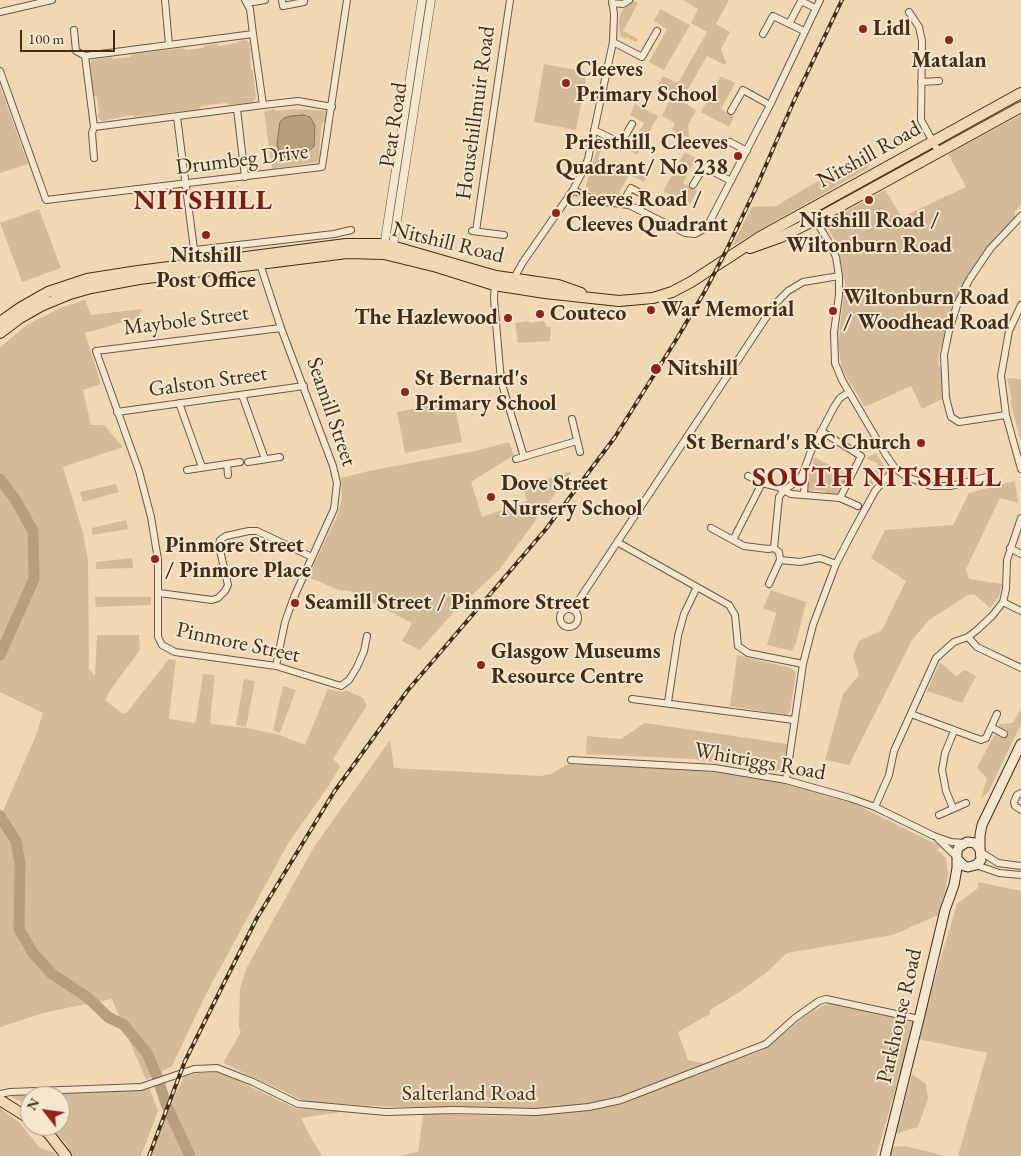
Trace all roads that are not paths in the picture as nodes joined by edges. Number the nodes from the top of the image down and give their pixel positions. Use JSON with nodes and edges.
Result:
{"nodes":[{"id":1,"x":52,"y":0,"type":"edge"},
{"id":2,"x":165,"y":0,"type":"edge"},
{"id":3,"x":265,"y":0,"type":"edge"},
{"id":4,"x":282,"y":0,"type":"edge"},
{"id":5,"x":304,"y":0,"type":"edge"},
{"id":6,"x":347,"y":0,"type":"edge"},
{"id":7,"x":422,"y":0,"type":"edge"},
{"id":8,"x":431,"y":0,"type":"edge"},
{"id":9,"x":510,"y":0,"type":"edge"},
{"id":10,"x":629,"y":0,"type":"edge"},
{"id":11,"x":820,"y":0,"type":"edge"},
{"id":12,"x":802,"y":1,"type":"edge"},
{"id":13,"x":246,"y":2,"type":"edge"},
{"id":14,"x":612,"y":2,"type":"edge"},
{"id":15,"x":816,"y":8,"type":"junction"},
{"id":16,"x":0,"y":12,"type":"edge"},
{"id":17,"x":909,"y":12,"type":"dead end"},
{"id":18,"x":789,"y":24,"type":"junction"},
{"id":19,"x":74,"y":30,"type":"dead end"},
{"id":20,"x":657,"y":31,"type":"dead end"},
{"id":21,"x":804,"y":31,"type":"junction"},
{"id":22,"x":253,"y":34,"type":"junction"},
{"id":23,"x":763,"y":34,"type":"dead end"},
{"id":24,"x":613,"y":42,"type":"junction"},
{"id":25,"x":169,"y":45,"type":"junction"},
{"id":26,"x":85,"y":56,"type":"junction"},
{"id":27,"x":0,"y":71,"type":"edge"},
{"id":28,"x":921,"y":82,"type":"junction"},
{"id":29,"x":939,"y":82,"type":"dead end"},
{"id":30,"x":1021,"y":93,"type":"edge"},
{"id":31,"x":263,"y":105,"type":"junction"},
{"id":32,"x":770,"y":105,"type":"junction"},
{"id":33,"x":332,"y":107,"type":"junction"},
{"id":34,"x":1021,"y":107,"type":"edge"},
{"id":35,"x":237,"y":109,"type":"junction"},
{"id":36,"x":732,"y":111,"type":"dead end"},
{"id":37,"x":177,"y":117,"type":"junction"},
{"id":38,"x":632,"y":124,"type":"dead end"},
{"id":39,"x":94,"y":127,"type":"junction"},
{"id":40,"x":594,"y":130,"type":"junction"},
{"id":41,"x":932,"y":141,"type":"junction"},
{"id":42,"x":730,"y":142,"type":"dead end"},
{"id":43,"x":747,"y":151,"type":"junction"},
{"id":44,"x":938,"y":151,"type":"junction"},
{"id":45,"x":94,"y":158,"type":"dead end"},
{"id":46,"x":245,"y":177,"type":"junction"},
{"id":47,"x":731,"y":181,"type":"junction"},
{"id":48,"x":186,"y":184,"type":"junction"},
{"id":49,"x":694,"y":185,"type":"dead end"},
{"id":50,"x":573,"y":190,"type":"junction"},
{"id":51,"x":622,"y":204,"type":"junction"},
{"id":52,"x":640,"y":209,"type":"junction"},
{"id":53,"x":809,"y":209,"type":"junction"},
{"id":54,"x":1021,"y":216,"type":"edge"},
{"id":55,"x":815,"y":220,"type":"junction"},
{"id":56,"x":351,"y":230,"type":"dead end"},
{"id":57,"x":504,"y":235,"type":"dead end"},
{"id":58,"x":195,"y":250,"type":"junction"},
{"id":59,"x":388,"y":250,"type":"junction"},
{"id":60,"x":737,"y":253,"type":"junction"},
{"id":61,"x":259,"y":259,"type":"junction"},
{"id":62,"x":197,"y":268,"type":"junction"},
{"id":63,"x":839,"y":276,"type":"junction"},
{"id":64,"x":495,"y":280,"type":"junction"},
{"id":65,"x":513,"y":283,"type":"junction"},
{"id":66,"x":1021,"y":305,"type":"edge"},
{"id":67,"x":0,"y":322,"type":"edge"},
{"id":68,"x":281,"y":328,"type":"junction"},
{"id":69,"x":0,"y":333,"type":"edge"},
{"id":70,"x":96,"y":351,"type":"joint"},
{"id":71,"x":304,"y":386,"type":"junction"},
{"id":72,"x":849,"y":392,"type":"junction"},
{"id":73,"x":242,"y":395,"type":"junction"},
{"id":74,"x":179,"y":403,"type":"junction"},
{"id":75,"x":117,"y":412,"type":"junction"},
{"id":76,"x":1006,"y":415,"type":"junction"},
{"id":77,"x":572,"y":419,"type":"dead end"},
{"id":78,"x":821,"y":431,"type":"junction"},
{"id":79,"x":578,"y":441,"type":"junction"},
{"id":80,"x":580,"y":452,"type":"dead end"},
{"id":81,"x":524,"y":456,"type":"junction"},
{"id":82,"x":280,"y":457,"type":"dead end"},
{"id":83,"x":265,"y":459,"type":"junction"},
{"id":84,"x":516,"y":459,"type":"dead end"},
{"id":85,"x":240,"y":462,"type":"dead end"},
{"id":86,"x":248,"y":462,"type":"dead end"},
{"id":87,"x":227,"y":464,"type":"junction"},
{"id":88,"x":202,"y":467,"type":"junction"},
{"id":89,"x":895,"y":468,"type":"junction"},
{"id":90,"x":1021,"y":468,"type":"edge"},
{"id":91,"x":187,"y":470,"type":"dead end"},
{"id":92,"x":803,"y":473,"type":"junction"},
{"id":93,"x":228,"y":475,"type":"dead end"},
{"id":94,"x":748,"y":476,"type":"dead end"},
{"id":95,"x":986,"y":478,"type":"dead end"},
{"id":96,"x":762,"y":483,"type":"junction"},
{"id":97,"x":784,"y":490,"type":"junction"},
{"id":98,"x":804,"y":495,"type":"junction"},
{"id":99,"x":840,"y":498,"type":"junction"},
{"id":100,"x":858,"y":506,"type":"dead end"},
{"id":101,"x":1021,"y":518,"type":"edge"},
{"id":102,"x":711,"y":528,"type":"dead end"},
{"id":103,"x":733,"y":540,"type":"junction"},
{"id":104,"x":617,"y":542,"type":"junction"},
{"id":105,"x":774,"y":548,"type":"junction"},
{"id":106,"x":1010,"y":548,"type":"junction"},
{"id":107,"x":1021,"y":554,"type":"edge"},
{"id":108,"x":312,"y":557,"type":"junction"},
{"id":109,"x":780,"y":560,"type":"junction"},
{"id":110,"x":836,"y":564,"type":"junction"},
{"id":111,"x":770,"y":584,"type":"dead end"},
{"id":112,"x":697,"y":587,"type":"junction"},
{"id":113,"x":159,"y":593,"type":"junction"},
{"id":114,"x":1003,"y":602,"type":"junction"},
{"id":115,"x":572,"y":609,"type":"dead end"},
{"id":116,"x":1021,"y":611,"type":"edge"},
{"id":117,"x":367,"y":636,"type":"dead end"},
{"id":118,"x":968,"y":636,"type":"junction"},
{"id":119,"x":803,"y":664,"type":"junction"},
{"id":120,"x":276,"y":666,"type":"junction"},
{"id":121,"x":1021,"y":668,"type":"edge"},
{"id":122,"x":632,"y":699,"type":"dead end"},
{"id":123,"x":668,"y":702,"type":"junction"},
{"id":124,"x":911,"y":714,"type":"junction"},
{"id":125,"x":997,"y":714,"type":"dead end"},
{"id":126,"x":794,"y":720,"type":"junction"},
{"id":127,"x":991,"y":727,"type":"junction"},
{"id":128,"x":954,"y":731,"type":"junction"},
{"id":129,"x":1004,"y":734,"type":"dead end"},
{"id":130,"x":1021,"y":744,"type":"edge"},
{"id":131,"x":571,"y":760,"type":"dead end"},
{"id":132,"x":786,"y":780,"type":"junction"},
{"id":133,"x":1021,"y":793,"type":"edge"},
{"id":134,"x":966,"y":803,"type":"dead end"},
{"id":135,"x":875,"y":807,"type":"junction"},
{"id":136,"x":953,"y":808,"type":"junction"},
{"id":137,"x":1021,"y":810,"type":"edge"},
{"id":138,"x":939,"y":815,"type":"dead end"},
{"id":139,"x":982,"y":825,"type":"junction"},
{"id":140,"x":934,"y":836,"type":"junction"},
{"id":141,"x":966,"y":843,"type":"junction"},
{"id":142,"x":981,"y":850,"type":"junction"},
{"id":143,"x":957,"y":859,"type":"junction"},
{"id":144,"x":974,"y":866,"type":"junction"},
{"id":145,"x":1021,"y":866,"type":"edge"},
{"id":146,"x":1021,"y":875,"type":"edge"},
{"id":147,"x":954,"y":885,"type":"junction"},
{"id":148,"x":919,"y":1019,"type":"junction"},
{"id":149,"x":0,"y":1094,"type":"edge"},
{"id":150,"x":0,"y":1100,"type":"edge"},
{"id":151,"x":20,"y":1112,"type":"edge"},
{"id":152,"x":51,"y":1136,"type":"edge"},
{"id":153,"x":66,"y":1156,"type":"edge"},
{"id":154,"x":885,"y":1156,"type":"edge"}],
"edges":[{"from":1,"to":16,"type":"street"},
{"from":2,"to":25,"type":"street"},
{"from":3,"to":13,"type":"street"},
{"from":4,"to":5,"type":"street"},
{"from":6,"to":33,"type":"street"},
{"from":7,"to":59,"type":"street","name":"Peat Road"},
{"from":8,"to":59,"type":"street","name":"Peat Road"},
{"from":9,"to":57,"type":"street","name":"Househillmuir Road"},
{"from":10,"to":14,"type":"street"},
{"from":11,"to":15,"type":"street"},
{"from":12,"to":15,"type":"street"},
{"from":12,"to":18,"type":"street"},
{"from":13,"to":22,"type":"street"},
{"from":14,"to":24,"type":"street"},
{"from":15,"to":21,"type":"street"},
{"from":17,"to":28,"type":"street"},
{"from":18,"to":21,"type":"street"},
{"from":18,"to":23,"type":"street"},
{"from":19,"to":26,"type":"street"},
{"from":20,"to":24,"type":"street"},
{"from":21,"to":32,"type":"street"},
{"from":22,"to":25,"type":"street"},
{"from":22,"to":31,"type":"street"},
{"from":24,"to":40,"type":"street"},
{"from":25,"to":26,"type":"street"},
{"from":26,"to":39,"type":"street"},
{"from":27,"to":48,"type":"street","name":"Drumbeg Drive"},
{"from":28,"to":29,"type":"street"},
{"from":28,"to":41,"type":"street"},
{"from":30,"to":41,"type":"main road","name":"Nitshill Road"},
{"from":31,"to":33,"type":"street"},
{"from":31,"to":35,"type":"street"},
{"from":32,"to":36,"type":"street"},
{"from":32,"to":43,"type":"street"},
{"from":33,"to":46,"type":"street","name":"Drumbeg Drive"},
{"from":34,"to":44,"type":"main road","name":"Nitshill Road"},
{"from":35,"to":37,"type":"street"},
{"from":35,"to":46,"type":"street"},
{"from":37,"to":39,"type":"street"},
{"from":37,"to":48,"type":"street"},
{"from":38,"to":40,"type":"street"},
{"from":39,"to":45,"type":"street"},
{"from":40,"to":50,"type":"street"},
{"from":41,"to":44,"type":"street"},
{"from":41,"to":53,"type":"main road","name":"Nitshill Road"},
{"from":42,"to":43,"type":"street"},
{"from":43,"to":47,"type":"street"},
{"from":44,"to":55,"type":"main road","name":"Nitshill Road"},
{"from":46,"to":48,"type":"street","name":"Drumbeg Drive"},
{"from":47,"to":49,"type":"street"},
{"from":47,"to":52,"type":"street"},
{"from":48,"to":58,"type":"street"},
{"from":50,"to":51,"type":"street"},
{"from":50,"to":65,"type":"street"},
{"from":51,"to":52,"type":"street"},
{"from":51,"to":52,"type":"street"},
{"from":53,"to":55,"type":"street"},
{"from":53,"to":60,"type":"main road","name":"Nitshill Road"},
{"from":54,"to":76,"type":"street"},
{"from":55,"to":60,"type":"main road","name":"Nitshill Road"},
{"from":55,"to":63,"type":"street"},
{"from":56,"to":58,"type":"street"},
{"from":58,"to":62,"type":"street"},
{"from":59,"to":61,"type":"main road","name":"Nitshill Road"},
{"from":59,"to":64,"type":"main road","name":"Nitshill Road"},
{"from":60,"to":65,"type":"main road","name":"Nitshill Road"},
{"from":61,"to":62,"type":"main road","name":"Nitshill Road"},
{"from":61,"to":68,"type":"street","name":"Seamill Street"},
{"from":62,"to":67,"type":"main road","name":"Nitshill Road"},
{"from":62,"to":69,"type":"main road","name":"Nitshill Road"},
{"from":63,"to":72,"type":"street"},
{"from":63,"to":104,"type":"street"},
{"from":64,"to":65,"type":"main road","name":"Nitshill Road"},
{"from":64,"to":81,"type":"street"},
{"from":66,"to":76,"type":"street"},
{"from":68,"to":70,"type":"street","name":"Maybole Street"},
{"from":68,"to":71,"type":"street","name":"Seamill Street"},
{"from":70,"to":75,"type":"street","name":"Pinmore Street"},
{"from":71,"to":73,"type":"street","name":"Galston Street"},
{"from":71,"to":108,"type":"street","name":"Seamill Street"},
{"from":72,"to":78,"type":"street"},
{"from":72,"to":89,"type":"street"},
{"from":73,"to":74,"type":"street","name":"Galston Street"},
{"from":73,"to":83,"type":"street"},
{"from":74,"to":75,"type":"street","name":"Galston Street"},
{"from":74,"to":88,"type":"street"},
{"from":75,"to":113,"type":"street","name":"Pinmore Street"},
{"from":76,"to":90,"type":"street"},
{"from":77,"to":79,"type":"street"},
{"from":78,"to":92,"type":"street"},
{"from":78,"to":99,"type":"street"},
{"from":79,"to":80,"type":"street"},
{"from":79,"to":81,"type":"street"},
{"from":81,"to":84,"type":"street"},
{"from":82,"to":83,"type":"street"},
{"from":83,"to":86,"type":"street"},
{"from":85,"to":87,"type":"street"},
{"from":87,"to":88,"type":"street"},
{"from":87,"to":93,"type":"street"},
{"from":88,"to":91,"type":"street"},
{"from":89,"to":95,"type":"street"},
{"from":89,"to":110,"type":"street"},
{"from":92,"to":97,"type":"street"},
{"from":92,"to":98,"type":"street"},
{"from":94,"to":96,"type":"street"},
{"from":96,"to":97,"type":"street"},
{"from":96,"to":103,"type":"street"},
{"from":97,"to":98,"type":"street"},
{"from":97,"to":105,"type":"street"},
{"from":98,"to":99,"type":"street"},
{"from":99,"to":100,"type":"street"},
{"from":101,"to":106,"type":"street"},
{"from":102,"to":103,"type":"street"},
{"from":103,"to":105,"type":"street"},
{"from":104,"to":112,"type":"street"},
{"from":104,"to":115,"type":"street"},
{"from":105,"to":109,"type":"street"},
{"from":106,"to":107,"type":"street"},
{"from":106,"to":114,"type":"street"},
{"from":108,"to":113,"type":"street"},
{"from":108,"to":120,"type":"street","name":"Seamill Street"},
{"from":109,"to":110,"type":"street"},
{"from":109,"to":111,"type":"street"},
{"from":110,"to":119,"type":"street"},
{"from":112,"to":119,"type":"street"},
{"from":112,"to":123,"type":"street"},
{"from":113,"to":120,"type":"street","name":"Pinmore Street"},
{"from":114,"to":116,"type":"street"},
{"from":114,"to":118,"type":"street"},
{"from":117,"to":120,"type":"street","name":"Pinmore Street"},
{"from":118,"to":121,"type":"street"},
{"from":118,"to":124,"type":"street"},
{"from":119,"to":126,"type":"street"},
{"from":122,"to":123,"type":"street"},
{"from":123,"to":126,"type":"street"},
{"from":124,"to":128,"type":"street"},
{"from":124,"to":135,"type":"street"},
{"from":125,"to":127,"type":"street"},
{"from":126,"to":132,"type":"street"},
{"from":127,"to":128,"type":"street"},
{"from":127,"to":129,"type":"street"},
{"from":128,"to":136,"type":"street"},
{"from":130,"to":139,"type":"main road","name":"Parkhouse Road"},
{"from":131,"to":132,"type":"street","name":"Whitriggs Road"},
{"from":132,"to":135,"type":"street","name":"Whitriggs Road"},
{"from":133,"to":137,"type":"street"},
{"from":134,"to":136,"type":"street"},
{"from":135,"to":140,"type":"street","name":"Whitriggs Road"},
{"from":136,"to":138,"type":"street"},
{"from":139,"to":141,"type":"main road","name":"Parkhouse Road"},
{"from":139,"to":142,"type":"main road","name":"Parkhouse Road"},
{"from":140,"to":141,"type":"street","name":"Whitriggs Road"},
{"from":140,"to":143,"type":"street","name":"Whitriggs Road"},
{"from":141,"to":142,"type":"main road"},
{"from":141,"to":143,"type":"main road","name":"Parkhouse Road"},
{"from":142,"to":144,"type":"main road","name":"Parkhouse Road"},
{"from":142,"to":145,"type":"street"},
{"from":143,"to":144,"type":"main road"},
{"from":143,"to":147,"type":"main road","name":"Parkhouse Road"},
{"from":144,"to":146,"type":"street"},
{"from":144,"to":147,"type":"main road","name":"Parkhouse Road"},
{"from":147,"to":148,"type":"main road","name":"Parkhouse Road"},
{"from":148,"to":149,"type":"street","name":"Salterland Road"},
{"from":148,"to":154,"type":"main road","name":"Parkhouse Road"},
{"from":150,"to":151,"type":"main road"},
{"from":152,"to":153,"type":"main road"}]}
